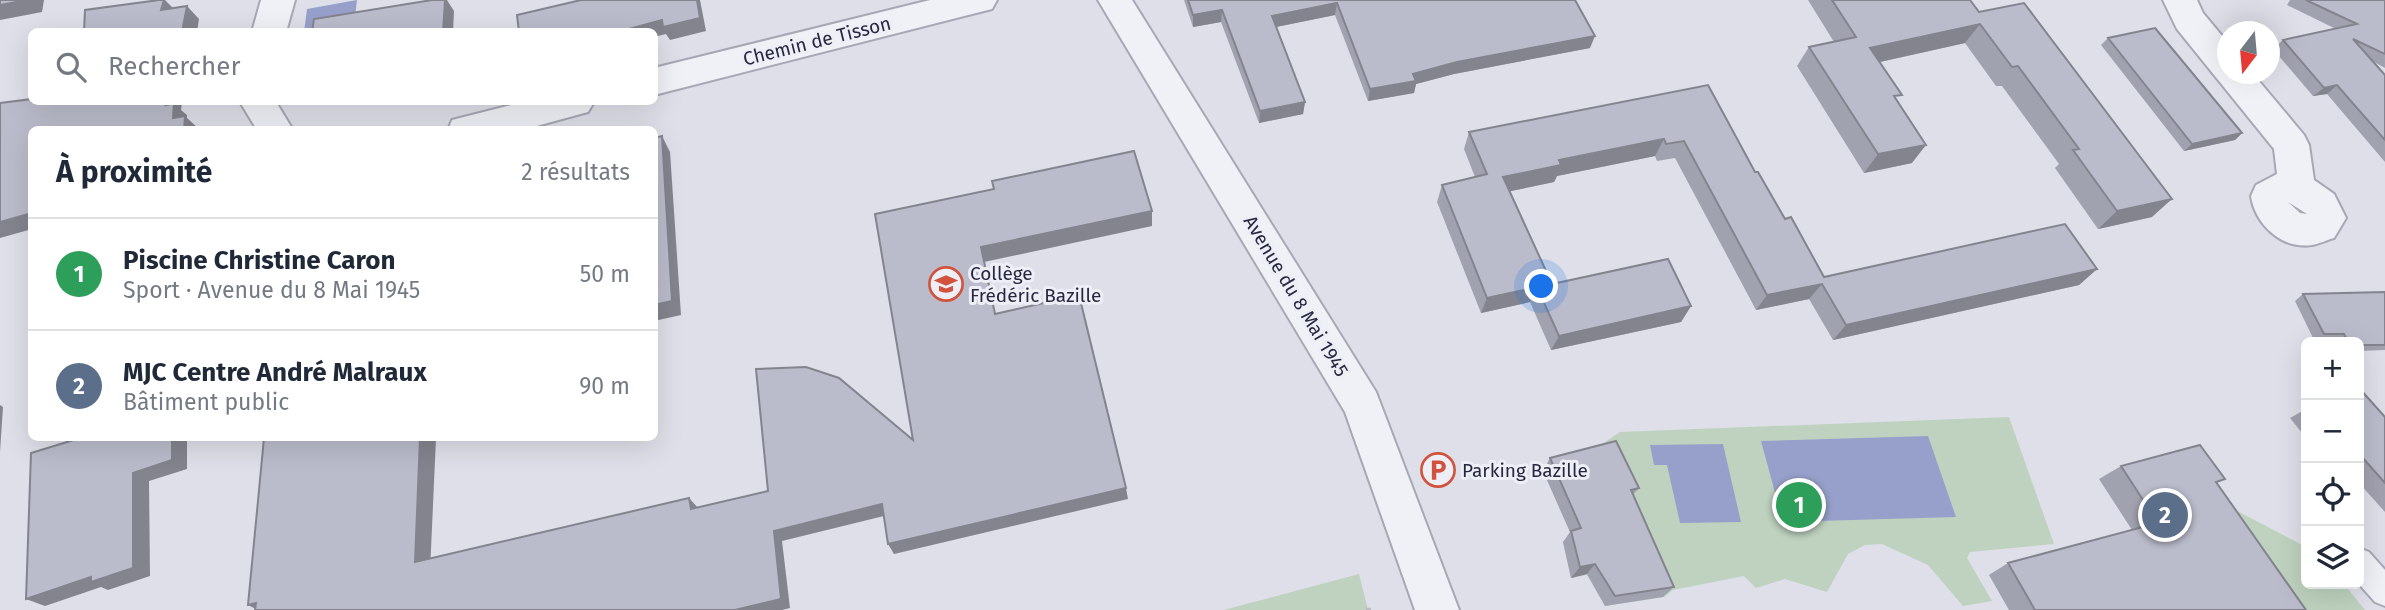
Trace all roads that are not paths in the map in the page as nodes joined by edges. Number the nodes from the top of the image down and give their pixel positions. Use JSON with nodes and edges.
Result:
{"nodes":[{"id":1,"x":278,"y":0,"type":"edge"},
{"id":2,"x":980,"y":0,"type":"edge"},
{"id":3,"x":1115,"y":0,"type":"edge"},
{"id":4,"x":2180,"y":0,"type":"edge"},
{"id":5,"x":271,"y":28,"type":"edge"},
{"id":6,"x":2217,"y":54,"type":"edge"},
{"id":7,"x":658,"y":81,"type":"edge"},
{"id":8,"x":2241,"y":84,"type":"edge"},
{"id":9,"x":260,"y":105,"type":"edge"},
{"id":10,"x":564,"y":105,"type":"edge"},
{"id":11,"x":273,"y":126,"type":"edge"},
{"id":12,"x":481,"y":126,"type":"edge"},
{"id":13,"x":2297,"y":188,"type":"dead end"},
{"id":14,"x":2364,"y":568,"type":"edge"},
{"id":15,"x":2385,"y":592,"type":"edge"},
{"id":16,"x":1437,"y":610,"type":"edge"}],
"edges":[{"from":1,"to":5,"type":"street"},
{"from":2,"to":7,"type":"street","name":"Chemin de Tisson"},
{"from":3,"to":16,"type":"street","name":"Avenue du 8 Mai 1945"},
{"from":4,"to":6,"type":"street"},
{"from":8,"to":13,"type":"street"},
{"from":9,"to":11,"type":"street"},
{"from":10,"to":12,"type":"street"},
{"from":14,"to":15,"type":"lane"}]}
